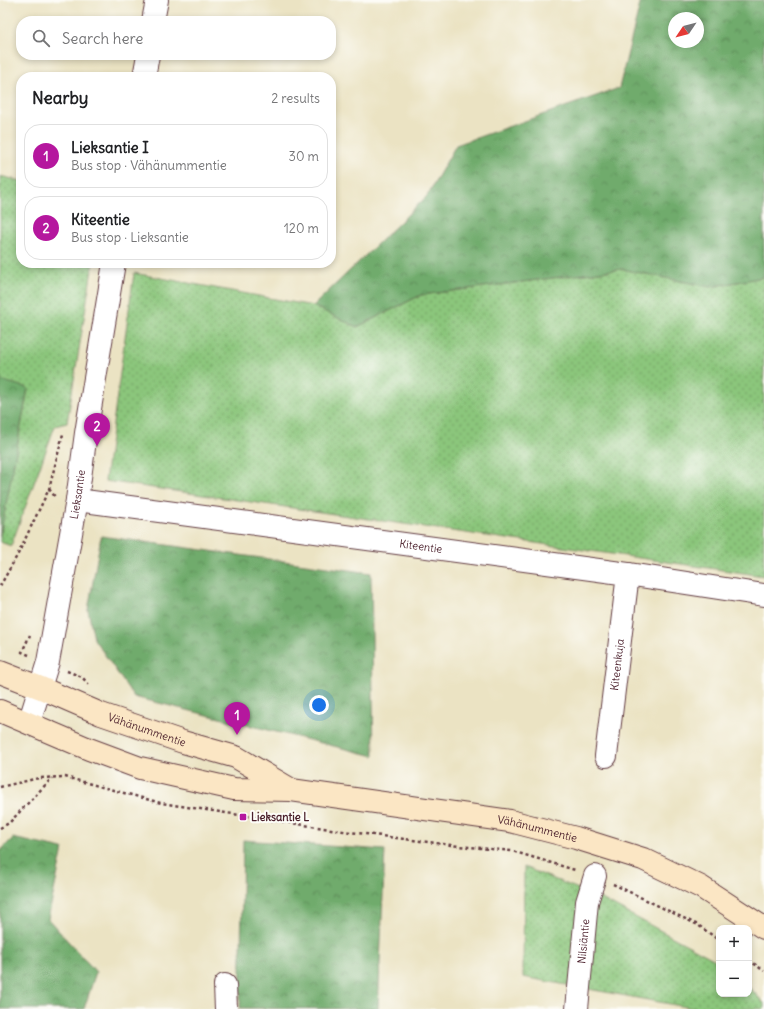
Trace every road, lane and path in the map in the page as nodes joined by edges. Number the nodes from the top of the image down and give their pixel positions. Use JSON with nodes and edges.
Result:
{"nodes":[{"id":1,"x":157,"y":0,"type":"edge"},
{"id":2,"x":154,"y":16,"type":"edge"},
{"id":3,"x":147,"y":60,"type":"edge"},
{"id":4,"x":145,"y":72,"type":"edge"},
{"id":5,"x":113,"y":268,"type":"edge"},
{"id":6,"x":86,"y":433,"type":"junction"},
{"id":7,"x":77,"y":500,"type":"junction"},
{"id":8,"x":628,"y":574,"type":"junction"},
{"id":9,"x":0,"y":586,"type":"edge"},
{"id":10,"x":764,"y":595,"type":"edge"},
{"id":11,"x":0,"y":672,"type":"edge"},
{"id":12,"x":41,"y":688,"type":"junction"},
{"id":13,"x":0,"y":712,"type":"edge"},
{"id":14,"x":29,"y":723,"type":"junction"},
{"id":15,"x":606,"y":756,"type":"dead end"},
{"id":16,"x":52,"y":778,"type":"junction"},
{"id":17,"x":0,"y":787,"type":"edge"},
{"id":18,"x":291,"y":790,"type":"junction"},
{"id":19,"x":0,"y":828,"type":"edge"},
{"id":20,"x":595,"y":876,"type":"junction"},
{"id":21,"x":764,"y":928,"type":"edge"},
{"id":22,"x":716,"y":938,"type":"edge"},
{"id":23,"x":750,"y":961,"type":"edge"},
{"id":24,"x":764,"y":971,"type":"edge"},
{"id":25,"x":225,"y":985,"type":"dead end"},
{"id":26,"x":226,"y":1009,"type":"edge"},
{"id":27,"x":577,"y":1009,"type":"edge"}],
"edges":[{"from":1,"to":2,"type":"street"},
{"from":3,"to":4,"type":"street"},
{"from":5,"to":6,"type":"street","name":"Lieksantie"},
{"from":6,"to":7,"type":"street","name":"Lieksantie"},
{"from":6,"to":9,"type":"path"},
{"from":7,"to":8,"type":"street","name":"Kiteentie"},
{"from":7,"to":12,"type":"street","name":"Lieksantie"},
{"from":8,"to":10,"type":"street","name":"Kiteentie"},
{"from":8,"to":15,"type":"street","name":"Kiteenkuja"},
{"from":11,"to":12,"type":"main road","name":"Vähänummentie"},
{"from":12,"to":14,"type":"street","name":"Lieksantie"},
{"from":12,"to":18,"type":"main road","name":"Vähänummentie"},
{"from":13,"to":14,"type":"main road","name":"Vähänummentie"},
{"from":14,"to":18,"type":"main road","name":"Vähänummentie"},
{"from":16,"to":17,"type":"path"},
{"from":16,"to":19,"type":"path"},
{"from":16,"to":20,"type":"path"},
{"from":18,"to":21,"type":"main road","name":"Vähänummentie"},
{"from":20,"to":22,"type":"path"},
{"from":20,"to":27,"type":"street","name":"Nilsiäntie"},
{"from":23,"to":24,"type":"path"},
{"from":25,"to":26,"type":"street"}]}
